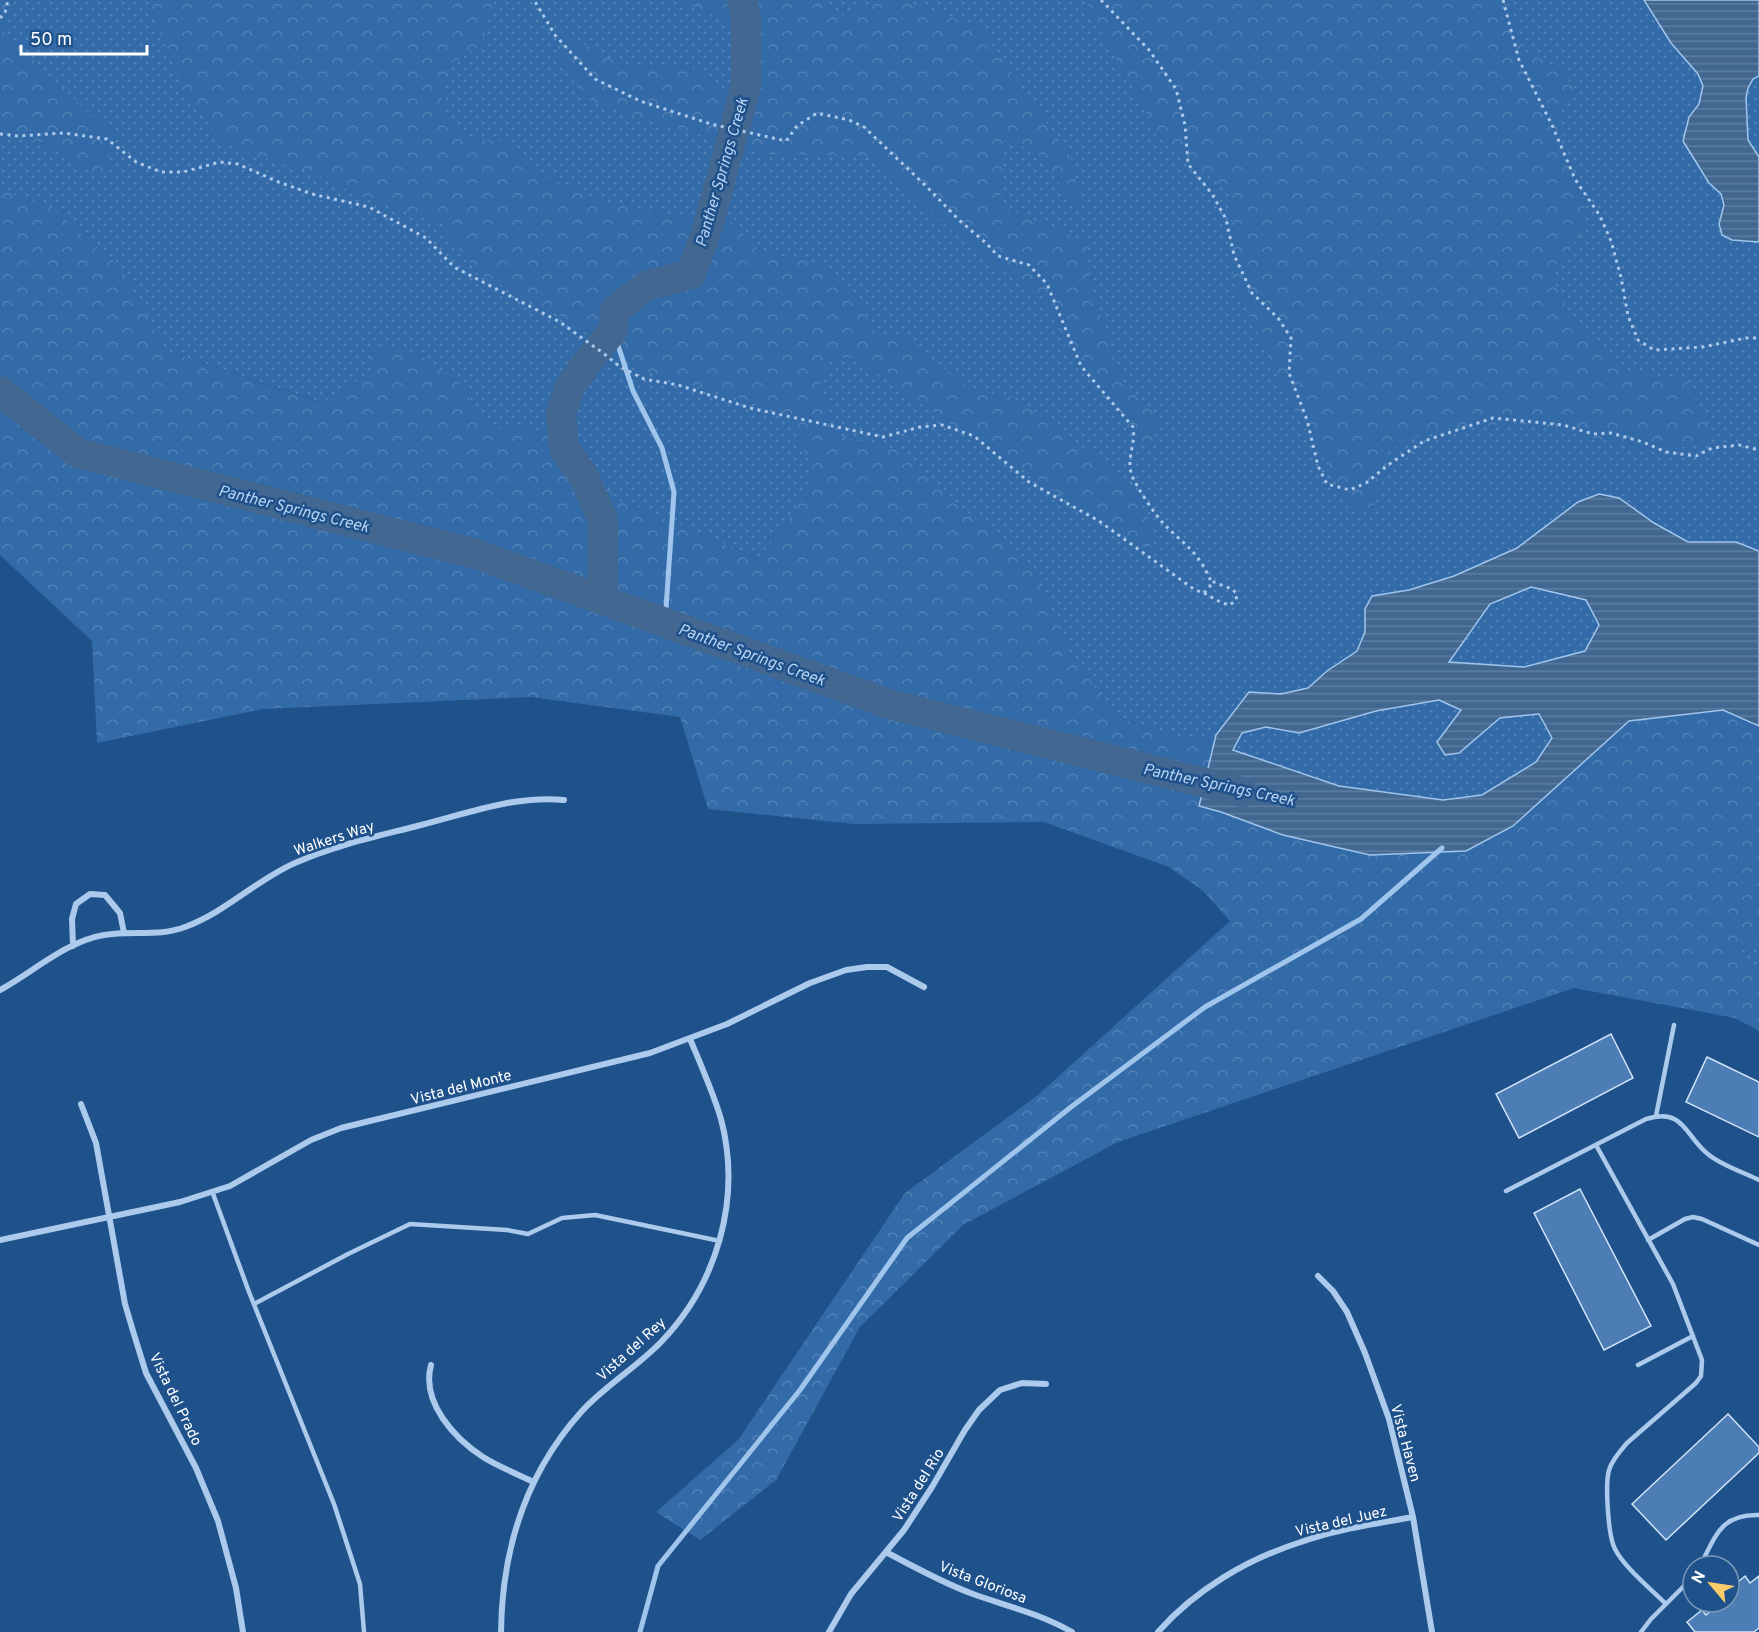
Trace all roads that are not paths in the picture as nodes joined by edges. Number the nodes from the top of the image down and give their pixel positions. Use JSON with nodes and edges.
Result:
{"nodes":[{"id":1,"x":564,"y":800,"type":"dead end"},
{"id":2,"x":124,"y":933,"type":"junction"},
{"id":3,"x":73,"y":946,"type":"junction"},
{"id":4,"x":924,"y":987,"type":"dead end"},
{"id":5,"x":0,"y":990,"type":"edge"},
{"id":6,"x":1674,"y":1025,"type":"dead end"},
{"id":7,"x":690,"y":1038,"type":"junction"},
{"id":8,"x":81,"y":1104,"type":"dead end"},
{"id":9,"x":1656,"y":1116,"type":"junction"},
{"id":10,"x":1596,"y":1145,"type":"junction"},
{"id":11,"x":1759,"y":1180,"type":"edge"},
{"id":12,"x":212,"y":1191,"type":"junction"},
{"id":13,"x":1506,"y":1191,"type":"dead end"},
{"id":14,"x":109,"y":1217,"type":"junction"},
{"id":15,"x":0,"y":1240,"type":"edge"},
{"id":16,"x":1648,"y":1240,"type":"junction"},
{"id":17,"x":720,"y":1241,"type":"junction"},
{"id":18,"x":1759,"y":1245,"type":"edge"},
{"id":19,"x":1318,"y":1276,"type":"dead end"},
{"id":20,"x":254,"y":1304,"type":"junction"},
{"id":21,"x":1693,"y":1336,"type":"junction"},
{"id":22,"x":431,"y":1365,"type":"dead end"},
{"id":23,"x":1638,"y":1365,"type":"dead end"},
{"id":24,"x":1046,"y":1384,"type":"dead end"},
{"id":25,"x":534,"y":1482,"type":"junction"},
{"id":26,"x":1759,"y":1515,"type":"edge"},
{"id":27,"x":1413,"y":1517,"type":"junction"},
{"id":28,"x":886,"y":1552,"type":"junction"},
{"id":29,"x":1706,"y":1554,"type":"edge"},
{"id":30,"x":1681,"y":1589,"type":"edge"},
{"id":31,"x":1666,"y":1604,"type":"junction"},
{"id":32,"x":243,"y":1632,"type":"edge"},
{"id":33,"x":364,"y":1632,"type":"edge"},
{"id":34,"x":501,"y":1632,"type":"edge"},
{"id":35,"x":829,"y":1632,"type":"edge"},
{"id":36,"x":1072,"y":1632,"type":"edge"},
{"id":37,"x":1158,"y":1632,"type":"edge"},
{"id":38,"x":1432,"y":1632,"type":"edge"},
{"id":39,"x":1641,"y":1632,"type":"edge"}],
"edges":[{"from":1,"to":2,"type":"street","name":"Walkers Way"},
{"from":2,"to":3,"type":"street","name":"Walkers Way"},
{"from":2,"to":3,"type":"street"},
{"from":3,"to":5,"type":"street","name":"Walkers Way"},
{"from":4,"to":7,"type":"street","name":"Vista del Monte"},
{"from":6,"to":9,"type":"lane"},
{"from":7,"to":12,"type":"street","name":"Vista del Monte"},
{"from":7,"to":17,"type":"street","name":"Vista del Rey"},
{"from":8,"to":14,"type":"street","name":"Vista del Prado"},
{"from":9,"to":10,"type":"lane"},
{"from":9,"to":11,"type":"lane"},
{"from":10,"to":13,"type":"lane"},
{"from":10,"to":16,"type":"lane"},
{"from":12,"to":14,"type":"street","name":"Vista del Monte"},
{"from":12,"to":20,"type":"lane"},
{"from":14,"to":15,"type":"street","name":"Vista del Monte"},
{"from":14,"to":32,"type":"street","name":"Vista del Prado"},
{"from":16,"to":18,"type":"lane"},
{"from":16,"to":21,"type":"lane"},
{"from":17,"to":20,"type":"lane"},
{"from":17,"to":25,"type":"street","name":"Vista del Rey"},
{"from":19,"to":27,"type":"street","name":"Vista Haven"},
{"from":20,"to":33,"type":"lane"},
{"from":21,"to":23,"type":"lane"},
{"from":21,"to":31,"type":"lane"},
{"from":22,"to":25,"type":"street"},
{"from":24,"to":28,"type":"street","name":"Vista del Rio"},
{"from":25,"to":34,"type":"street","name":"Vista del Rey"},
{"from":26,"to":29,"type":"lane"},
{"from":27,"to":37,"type":"street","name":"Vista del Juez"},
{"from":27,"to":38,"type":"street","name":"Vista Haven"},
{"from":28,"to":35,"type":"street","name":"Vista del Rio"},
{"from":28,"to":36,"type":"street","name":"Vista Gloriosa"},
{"from":30,"to":31,"type":"lane"},
{"from":31,"to":39,"type":"lane"}]}
